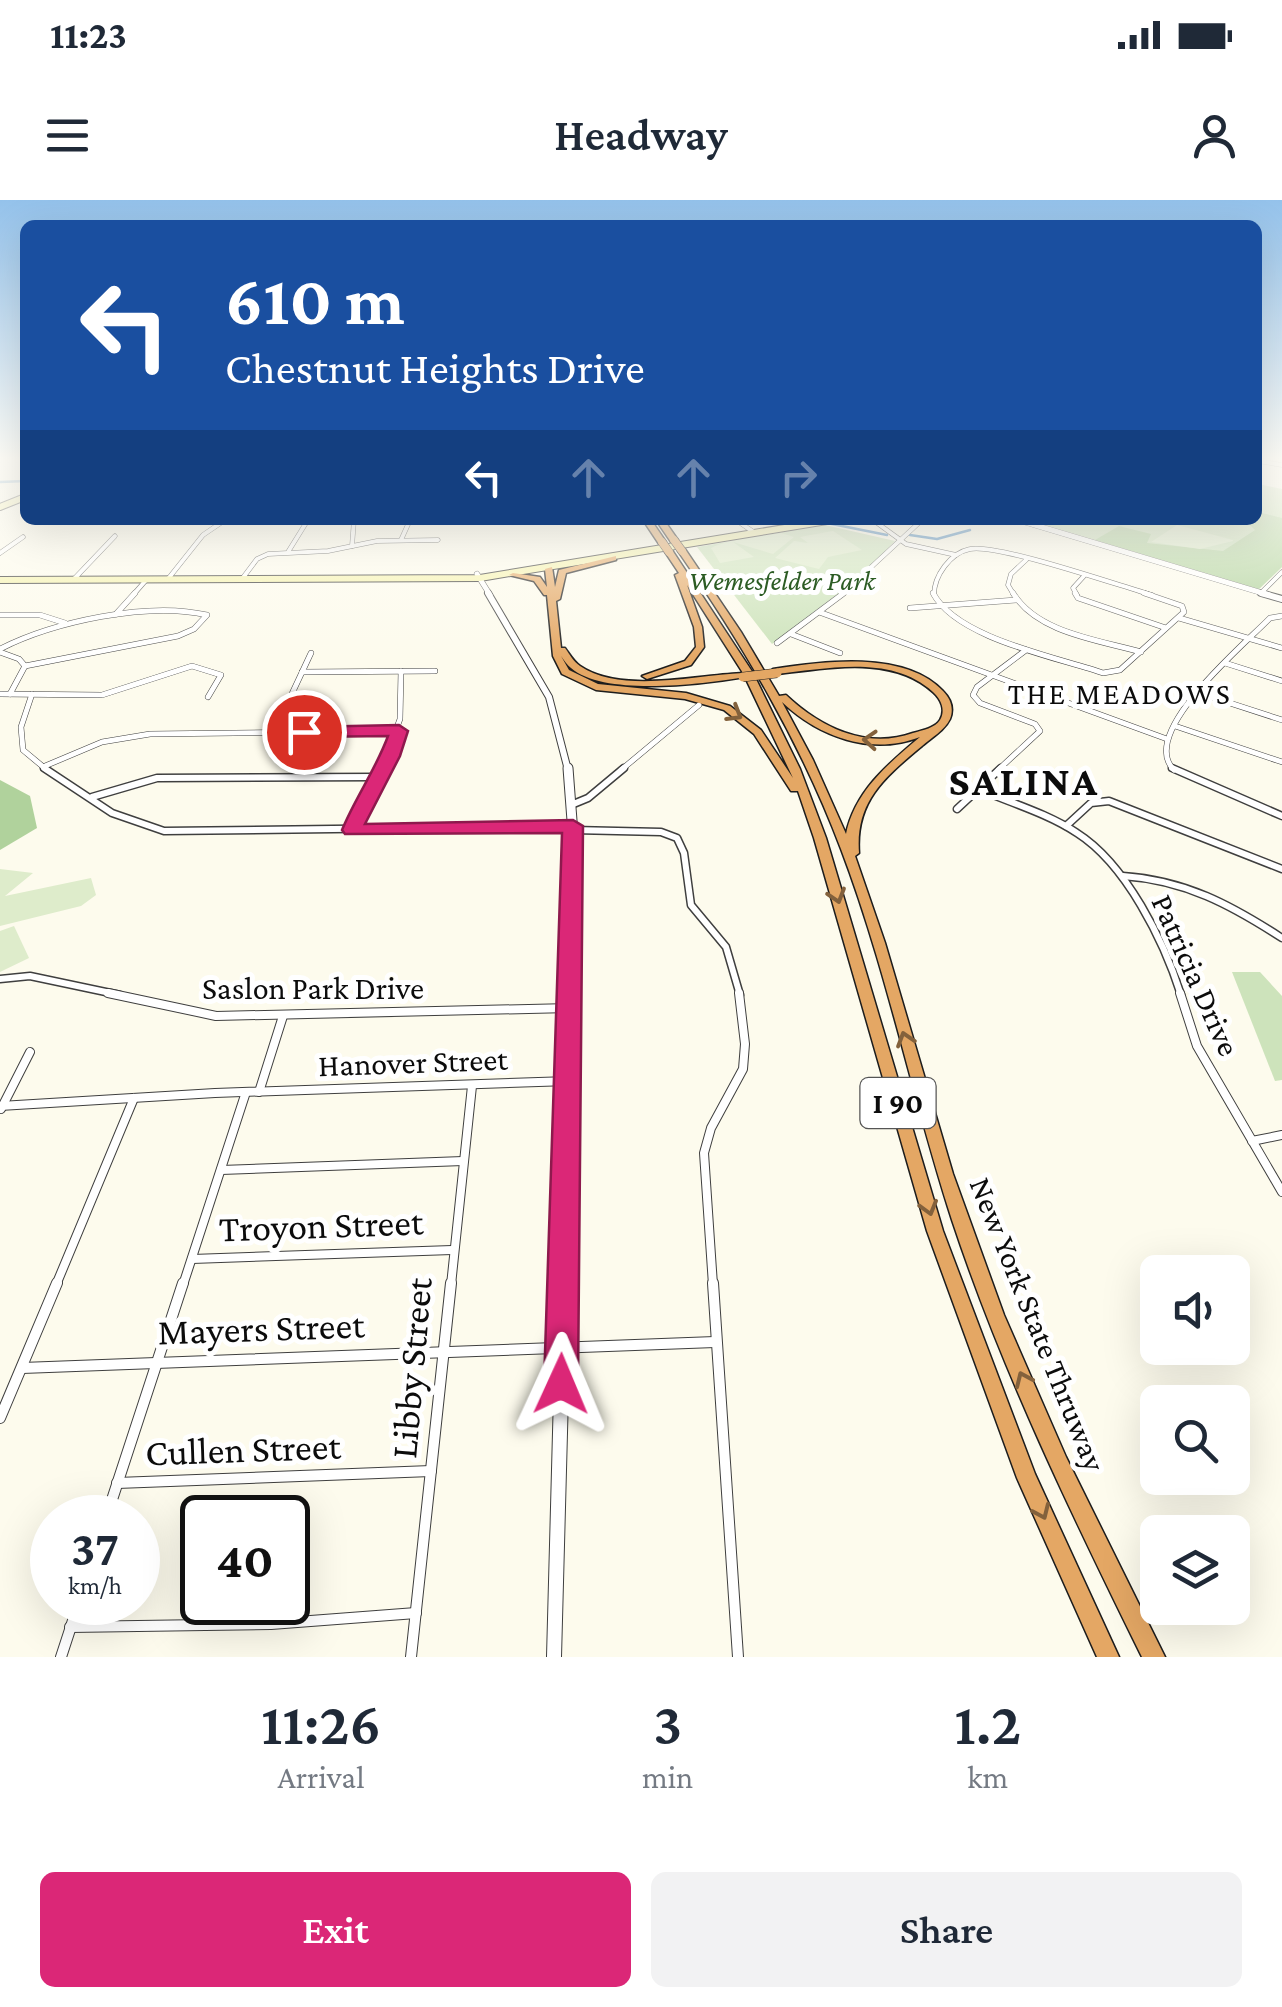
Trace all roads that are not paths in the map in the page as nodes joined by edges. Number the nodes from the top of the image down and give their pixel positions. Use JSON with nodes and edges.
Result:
{"nodes":[{"id":1,"x":216,"y":526,"type":"edge"},
{"id":2,"x":305,"y":526,"type":"edge"},
{"id":3,"x":354,"y":526,"type":"edge"},
{"id":4,"x":407,"y":526,"type":"edge"},
{"id":5,"x":651,"y":526,"type":"edge"},
{"id":6,"x":664,"y":526,"type":"edge"},
{"id":7,"x":745,"y":526,"type":"edge"},
{"id":8,"x":782,"y":526,"type":"edge"},
{"id":9,"x":792,"y":526,"type":"edge"},
{"id":10,"x":881,"y":526,"type":"edge"},
{"id":11,"x":916,"y":526,"type":"edge"},
{"id":12,"x":1038,"y":526,"type":"edge"},
{"id":13,"x":754,"y":532,"type":"junction"},
{"id":14,"x":115,"y":536,"type":"dead end"},
{"id":15,"x":22,"y":537,"type":"dead end"},
{"id":16,"x":400,"y":540,"type":"junction"},
{"id":17,"x":438,"y":540,"type":"dead end"},
{"id":18,"x":900,"y":541,"type":"junction"},
{"id":19,"x":352,"y":546,"type":"junction"},
{"id":20,"x":288,"y":552,"type":"junction"},
{"id":21,"x":0,"y":553,"type":"edge"},
{"id":22,"x":675,"y":554,"type":"junction"},
{"id":23,"x":958,"y":555,"type":"junction"},
{"id":24,"x":613,"y":558,"type":"junction"},
{"id":25,"x":1027,"y":559,"type":"junction"},
{"id":26,"x":550,"y":567,"type":"junction"},
{"id":27,"x":1282,"y":572,"type":"edge"},
{"id":28,"x":513,"y":575,"type":"junction"},
{"id":29,"x":479,"y":576,"type":"junction"},
{"id":30,"x":498,"y":576,"type":"junction"},
{"id":31,"x":1084,"y":576,"type":"junction"},
{"id":32,"x":147,"y":579,"type":"junction"},
{"id":33,"x":168,"y":579,"type":"junction"},
{"id":34,"x":242,"y":579,"type":"junction"},
{"id":35,"x":0,"y":580,"type":"edge"},
{"id":36,"x":74,"y":580,"type":"junction"},
{"id":37,"x":485,"y":587,"type":"junction"},
{"id":38,"x":1261,"y":593,"type":"junction"},
{"id":39,"x":1282,"y":598,"type":"edge"},
{"id":40,"x":1016,"y":600,"type":"junction"},
{"id":41,"x":554,"y":603,"type":"junction"},
{"id":42,"x":939,"y":606,"type":"junction"},
{"id":43,"x":910,"y":608,"type":"dead end"},
{"id":44,"x":819,"y":612,"type":"junction"},
{"id":45,"x":116,"y":614,"type":"junction"},
{"id":46,"x":0,"y":615,"type":"edge"},
{"id":47,"x":1282,"y":616,"type":"edge"},
{"id":48,"x":1179,"y":618,"type":"junction"},
{"id":49,"x":65,"y":622,"type":"junction"},
{"id":50,"x":1167,"y":628,"type":"junction"},
{"id":51,"x":790,"y":634,"type":"junction"},
{"id":52,"x":559,"y":635,"type":"junction"},
{"id":53,"x":1250,"y":638,"type":"junction"},
{"id":54,"x":777,"y":643,"type":"dead end"},
{"id":55,"x":1282,"y":648,"type":"edge"},
{"id":56,"x":0,"y":650,"type":"edge"},
{"id":57,"x":557,"y":650,"type":"junction"},
{"id":58,"x":1027,"y":650,"type":"junction"},
{"id":59,"x":1141,"y":652,"type":"junction"},
{"id":60,"x":312,"y":653,"type":"dead end"},
{"id":61,"x":840,"y":653,"type":"dead end"},
{"id":62,"x":1225,"y":664,"type":"junction"},
{"id":63,"x":25,"y":666,"type":"junction"},
{"id":64,"x":400,"y":671,"type":"junction"},
{"id":65,"x":434,"y":671,"type":"dead end"},
{"id":66,"x":302,"y":672,"type":"junction"},
{"id":67,"x":773,"y":674,"type":"junction"},
{"id":68,"x":992,"y":675,"type":"junction"},
{"id":69,"x":742,"y":676,"type":"junction"},
{"id":70,"x":1282,"y":682,"type":"edge"},
{"id":71,"x":1196,"y":692,"type":"junction"},
{"id":72,"x":0,"y":694,"type":"edge"},
{"id":73,"x":10,"y":694,"type":"junction"},
{"id":74,"x":32,"y":694,"type":"junction"},
{"id":75,"x":208,"y":697,"type":"dead end"},
{"id":76,"x":699,"y":705,"type":"dead end"},
{"id":77,"x":1282,"y":720,"type":"edge"},
{"id":78,"x":1175,"y":726,"type":"junction"},
{"id":79,"x":399,"y":731,"type":"junction"},
{"id":80,"x":274,"y":732,"type":"junction"},
{"id":81,"x":1166,"y":739,"type":"junction"},
{"id":82,"x":1282,"y":762,"type":"edge"},
{"id":83,"x":44,"y":767,"type":"junction"},
{"id":84,"x":378,"y":777,"type":"junction"},
{"id":85,"x":976,"y":788,"type":"junction"},
{"id":86,"x":91,"y":798,"type":"junction"},
{"id":87,"x":571,"y":805,"type":"junction"},
{"id":88,"x":958,"y":809,"type":"dead end"},
{"id":89,"x":1282,"y":816,"type":"edge"},
{"id":90,"x":1066,"y":826,"type":"junction"},
{"id":91,"x":573,"y":828,"type":"junction"},
{"id":92,"x":352,"y":830,"type":"junction"},
{"id":93,"x":820,"y":838,"type":"junction"},
{"id":94,"x":1282,"y":869,"type":"edge"},
{"id":95,"x":1123,"y":876,"type":"junction"},
{"id":96,"x":863,"y":894,"type":"junction"},
{"id":97,"x":1282,"y":938,"type":"edge"},
{"id":98,"x":0,"y":979,"type":"edge"},
{"id":99,"x":570,"y":1008,"type":"junction"},
{"id":100,"x":283,"y":1016,"type":"junction"},
{"id":101,"x":30,"y":1052,"type":"dead end"},
{"id":102,"x":568,"y":1081,"type":"junction"},
{"id":103,"x":472,"y":1086,"type":"junction"},
{"id":104,"x":246,"y":1092,"type":"junction"},
{"id":105,"x":259,"y":1092,"type":"junction"},
{"id":106,"x":134,"y":1098,"type":"junction"},
{"id":107,"x":1,"y":1107,"type":"edge"},
{"id":108,"x":1282,"y":1135,"type":"edge"},
{"id":109,"x":1252,"y":1141,"type":"junction"},
{"id":110,"x":463,"y":1161,"type":"junction"},
{"id":111,"x":221,"y":1170,"type":"junction"},
{"id":112,"x":1282,"y":1192,"type":"edge"},
{"id":113,"x":452,"y":1250,"type":"junction"},
{"id":114,"x":192,"y":1259,"type":"junction"},
{"id":115,"x":716,"y":1342,"type":"junction"},
{"id":116,"x":562,"y":1345,"type":"junction"},
{"id":117,"x":443,"y":1351,"type":"junction"},
{"id":118,"x":158,"y":1361,"type":"junction"},
{"id":119,"x":22,"y":1368,"type":"junction"},
{"id":120,"x":0,"y":1418,"type":"edge"},
{"id":121,"x":432,"y":1471,"type":"junction"},
{"id":122,"x":117,"y":1483,"type":"junction"},
{"id":123,"x":113,"y":1495,"type":"edge"},
{"id":124,"x":416,"y":1613,"type":"junction"},
{"id":125,"x":70,"y":1627,"type":"joint"},
{"id":126,"x":61,"y":1657,"type":"edge"},
{"id":127,"x":412,"y":1657,"type":"edge"},
{"id":128,"x":554,"y":1657,"type":"edge"},
{"id":129,"x":738,"y":1657,"type":"edge"},
{"id":130,"x":1108,"y":1657,"type":"edge"},
{"id":131,"x":1154,"y":1657,"type":"edge"}],
"edges":[{"from":1,"to":33,"type":"street"},
{"from":2,"to":20,"type":"street"},
{"from":3,"to":19,"type":"street"},
{"from":4,"to":16,"type":"street"},
{"from":5,"to":22,"type":"highway","name":"New York State Thruway","number":"I 90","bridge":true},
{"from":6,"to":22,"type":"highway","name":"New York State Thruway","number":"I 90","bridge":true},
{"from":7,"to":13,"type":"street"},
{"from":8,"to":13,"type":"main road"},
{"from":9,"to":13,"type":"main road"},
{"from":10,"to":18,"type":"street"},
{"from":11,"to":18,"type":"street"},
{"from":12,"to":38,"type":"street"},
{"from":13,"to":24,"type":"main road"},
{"from":13,"to":26,"type":"main road"},
{"from":14,"to":36,"type":"street"},
{"from":15,"to":21,"type":"street"},
{"from":16,"to":17,"type":"street"},
{"from":16,"to":19,"type":"street"},
{"from":18,"to":23,"type":"street"},
{"from":18,"to":44,"type":"street"},
{"from":19,"to":20,"type":"street"},
{"from":20,"to":34,"type":"street"},
{"from":22,"to":52,"type":"highway"},
{"from":22,"to":67,"type":"highway","name":"New York State Thruway","number":"I 90"},
{"from":22,"to":93,"type":"highway","name":"New York State Thruway","number":"I 90"},
{"from":23,"to":25,"type":"street"},
{"from":23,"to":42,"type":"street"},
{"from":24,"to":26,"type":"main road"},
{"from":24,"to":41,"type":"highway"},
{"from":25,"to":31,"type":"street"},
{"from":25,"to":40,"type":"street"},
{"from":26,"to":28,"type":"main road"},
{"from":26,"to":29,"type":"main road"},
{"from":26,"to":30,"type":"main road"},
{"from":26,"to":41,"type":"highway"},
{"from":27,"to":38,"type":"street"},
{"from":28,"to":30,"type":"main road"},
{"from":28,"to":41,"type":"highway"},
{"from":29,"to":30,"type":"main road"},
{"from":29,"to":34,"type":"main road"},
{"from":29,"to":37,"type":"street"},
{"from":30,"to":37,"type":"street"},
{"from":31,"to":48,"type":"street"},
{"from":31,"to":50,"type":"street"},
{"from":32,"to":33,"type":"main road"},
{"from":32,"to":36,"type":"main road"},
{"from":32,"to":45,"type":"street"},
{"from":33,"to":34,"type":"main road"},
{"from":35,"to":36,"type":"main road"},
{"from":37,"to":87,"type":"street"},
{"from":38,"to":39,"type":"street"},
{"from":40,"to":42,"type":"street"},
{"from":40,"to":59,"type":"street"},
{"from":41,"to":52,"type":"highway"},
{"from":41,"to":57,"type":"highway"},
{"from":42,"to":43,"type":"street"},
{"from":42,"to":58,"type":"street"},
{"from":44,"to":51,"type":"street"},
{"from":44,"to":68,"type":"street"},
{"from":45,"to":49,"type":"street"},
{"from":45,"to":63,"type":"street"},
{"from":46,"to":49,"type":"street"},
{"from":47,"to":53,"type":"street"},
{"from":48,"to":50,"type":"street"},
{"from":48,"to":53,"type":"street"},
{"from":49,"to":56,"type":"street"},
{"from":50,"to":59,"type":"street"},
{"from":51,"to":54,"type":"street"},
{"from":51,"to":61,"type":"street"},
{"from":52,"to":69,"type":"highway"},
{"from":53,"to":55,"type":"street"},
{"from":53,"to":62,"type":"street"},
{"from":56,"to":63,"type":"street"},
{"from":57,"to":69,"type":"highway"},
{"from":57,"to":93,"type":"highway","one_way":true},
{"from":58,"to":59,"type":"street"},
{"from":58,"to":68,"type":"street"},
{"from":60,"to":66,"type":"street"},
{"from":62,"to":70,"type":"street"},
{"from":62,"to":71,"type":"street"},
{"from":63,"to":73,"type":"street"},
{"from":64,"to":65,"type":"street"},
{"from":64,"to":66,"type":"street"},
{"from":64,"to":79,"type":"street"},
{"from":66,"to":80,"type":"street"},
{"from":67,"to":67,"type":"highway","one_way":true},
{"from":67,"to":69,"type":"highway","bridge":true},
{"from":67,"to":96,"type":"highway","name":"New York State Thruway","number":"I 90"},
{"from":67,"to":96,"type":"highway"},
{"from":68,"to":81,"type":"street"},
{"from":68,"to":85,"type":"street"},
{"from":71,"to":77,"type":"street"},
{"from":71,"to":78,"type":"street"},
{"from":72,"to":73,"type":"street"},
{"from":73,"to":74,"type":"street"},
{"from":74,"to":75,"type":"street"},
{"from":74,"to":83,"type":"street"},
{"from":76,"to":87,"type":"street"},
{"from":78,"to":81,"type":"street"},
{"from":78,"to":82,"type":"street"},
{"from":79,"to":80,"type":"street"},
{"from":79,"to":84,"type":"street"},
{"from":80,"to":83,"type":"street"},
{"from":81,"to":89,"type":"street"},
{"from":83,"to":86,"type":"street"},
{"from":84,"to":86,"type":"street"},
{"from":84,"to":92,"type":"street"},
{"from":85,"to":88,"type":"street"},
{"from":85,"to":90,"type":"street","name":"Patricia Drive"},
{"from":86,"to":92,"type":"street"},
{"from":87,"to":91,"type":"street"},
{"from":90,"to":94,"type":"street"},
{"from":90,"to":95,"type":"street","name":"Patricia Drive"},
{"from":91,"to":92,"type":"street"},
{"from":91,"to":99,"type":"street"},
{"from":91,"to":115,"type":"street"},
{"from":93,"to":130,"type":"highway","name":"New York State Thruway","number":"I 90","one_way":true},
{"from":95,"to":97,"type":"street"},
{"from":95,"to":109,"type":"street","name":"Patricia Drive"},
{"from":131,"to":96,"type":"highway","name":"New York State Thruway","number":"I 90","one_way":true},
{"from":98,"to":100,"type":"street","name":"Saslon Park Drive"},
{"from":99,"to":100,"type":"street","name":"Saslon Park Drive"},
{"from":99,"to":102,"type":"street"},
{"from":100,"to":105,"type":"street"},
{"from":101,"to":107,"type":"street"},
{"from":102,"to":103,"type":"street","name":"Hanover Street"},
{"from":102,"to":116,"type":"street"},
{"from":103,"to":105,"type":"street","name":"Hanover Street"},
{"from":103,"to":110,"type":"street","name":"Libby Street"},
{"from":104,"to":105,"type":"street","name":"Hanover Street"},
{"from":104,"to":106,"type":"street"},
{"from":104,"to":111,"type":"street"},
{"from":106,"to":107,"type":"street"},
{"from":106,"to":119,"type":"street"},
{"from":108,"to":109,"type":"street"},
{"from":109,"to":112,"type":"street","name":"Patricia Drive"},
{"from":110,"to":111,"type":"street"},
{"from":110,"to":113,"type":"street","name":"Libby Street"},
{"from":111,"to":114,"type":"street"},
{"from":113,"to":114,"type":"street","name":"Troyon Street"},
{"from":113,"to":117,"type":"street","name":"Libby Street"},
{"from":114,"to":118,"type":"street"},
{"from":115,"to":116,"type":"street","name":"Mayers Street"},
{"from":115,"to":129,"type":"street"},
{"from":116,"to":117,"type":"street","name":"Mayers Street"},
{"from":116,"to":128,"type":"street"},
{"from":117,"to":118,"type":"street","name":"Mayers Street"},
{"from":117,"to":121,"type":"street","name":"Libby Street"},
{"from":118,"to":119,"type":"street","name":"Mayers Street"},
{"from":118,"to":122,"type":"street"},
{"from":119,"to":120,"type":"street"},
{"from":121,"to":122,"type":"street","name":"Cullen Street"},
{"from":121,"to":124,"type":"street","name":"Libby Street"},
{"from":122,"to":123,"type":"street"},
{"from":124,"to":125,"type":"street"},
{"from":124,"to":127,"type":"street","name":"Libby Street"},
{"from":125,"to":126,"type":"street"}]}
